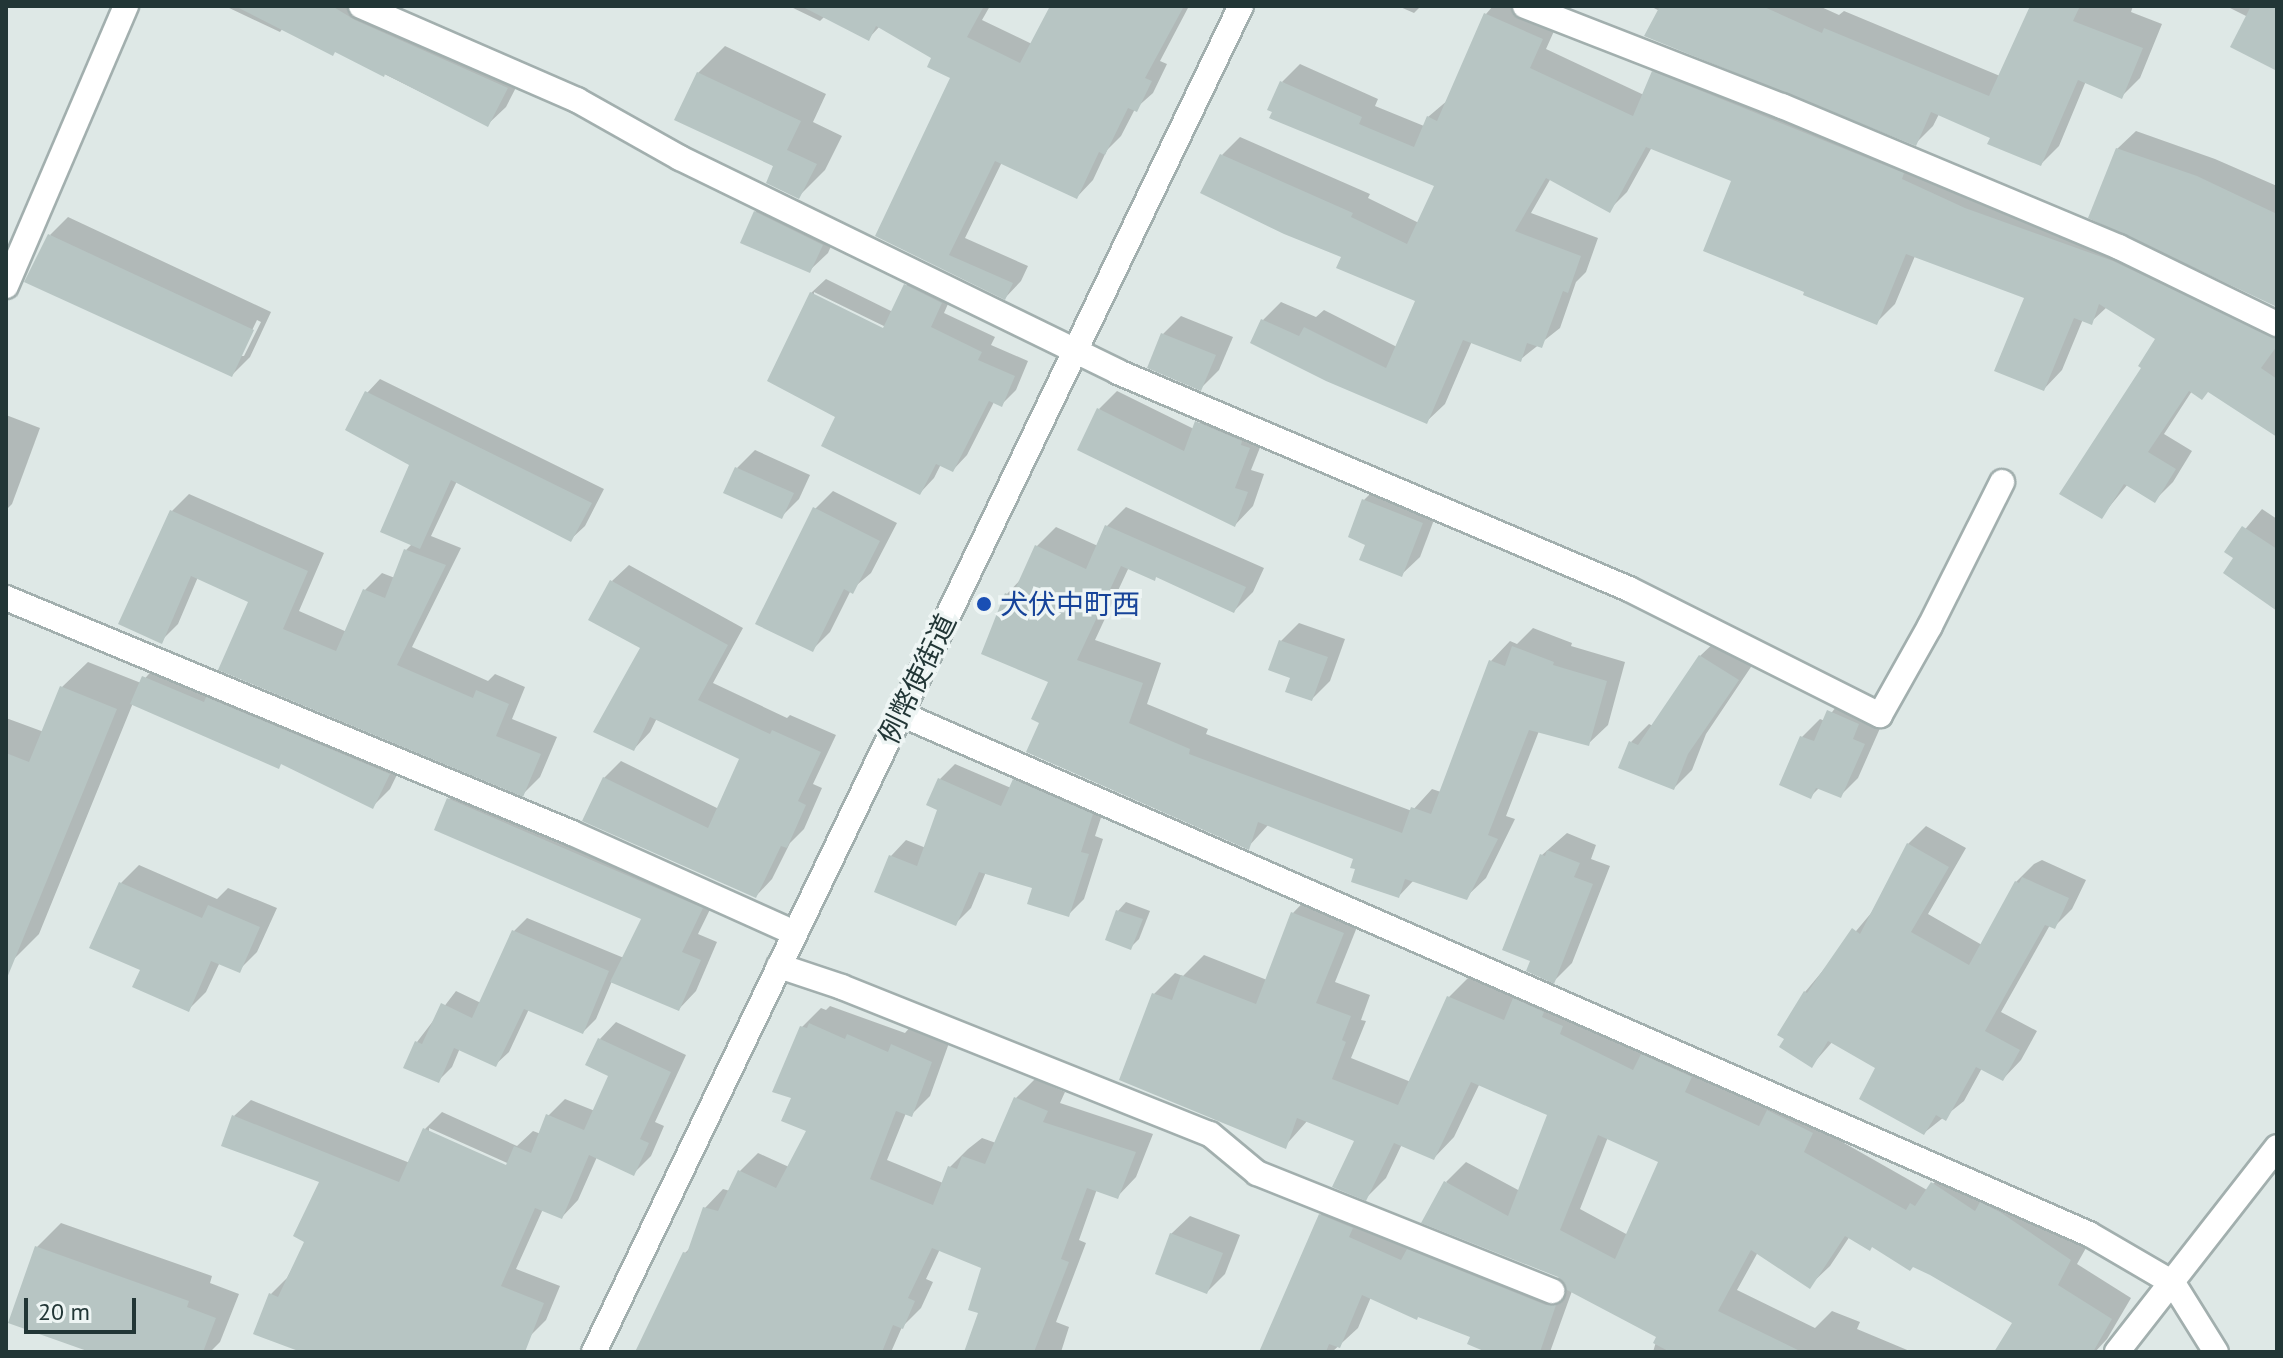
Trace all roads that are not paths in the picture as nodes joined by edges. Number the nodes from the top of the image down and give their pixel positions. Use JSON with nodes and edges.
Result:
{"nodes":[{"id":1,"x":126,"y":6,"type":"edge"},
{"id":2,"x":361,"y":6,"type":"edge"},
{"id":3,"x":1241,"y":6,"type":"edge"},
{"id":4,"x":1525,"y":6,"type":"edge"},
{"id":5,"x":6,"y":286,"type":"edge"},
{"id":6,"x":2277,"y":324,"type":"edge"},
{"id":7,"x":1075,"y":350,"type":"junction"},
{"id":8,"x":2002,"y":482,"type":"dead end"},
{"id":9,"x":6,"y":598,"type":"edge"},
{"id":10,"x":901,"y":714,"type":"junction"},
{"id":11,"x":794,"y":933,"type":"junction"},
{"id":12,"x":779,"y":966,"type":"junction"},
{"id":13,"x":2277,"y":1147,"type":"edge"},
{"id":14,"x":2173,"y":1283,"type":"junction"},
{"id":15,"x":1552,"y":1291,"type":"dead end"},
{"id":16,"x":594,"y":1352,"type":"edge"},
{"id":17,"x":2117,"y":1352,"type":"edge"},
{"id":18,"x":2216,"y":1352,"type":"edge"}],
"edges":[{"from":1,"to":5,"type":"street"},
{"from":2,"to":7,"type":"street"},
{"from":3,"to":7,"type":"street","name":"例幣使街道"},
{"from":4,"to":6,"type":"street"},
{"from":7,"to":8,"type":"street"},
{"from":7,"to":10,"type":"street","name":"例幣使街道"},
{"from":9,"to":11,"type":"street"},
{"from":10,"to":11,"type":"street","name":"例幣使街道"},
{"from":10,"to":14,"type":"street"},
{"from":11,"to":12,"type":"street","name":"例幣使街道"},
{"from":12,"to":15,"type":"street"},
{"from":12,"to":16,"type":"street","name":"例幣使街道"},
{"from":13,"to":14,"type":"street"},
{"from":14,"to":17,"type":"street"},
{"from":14,"to":18,"type":"street"}]}
